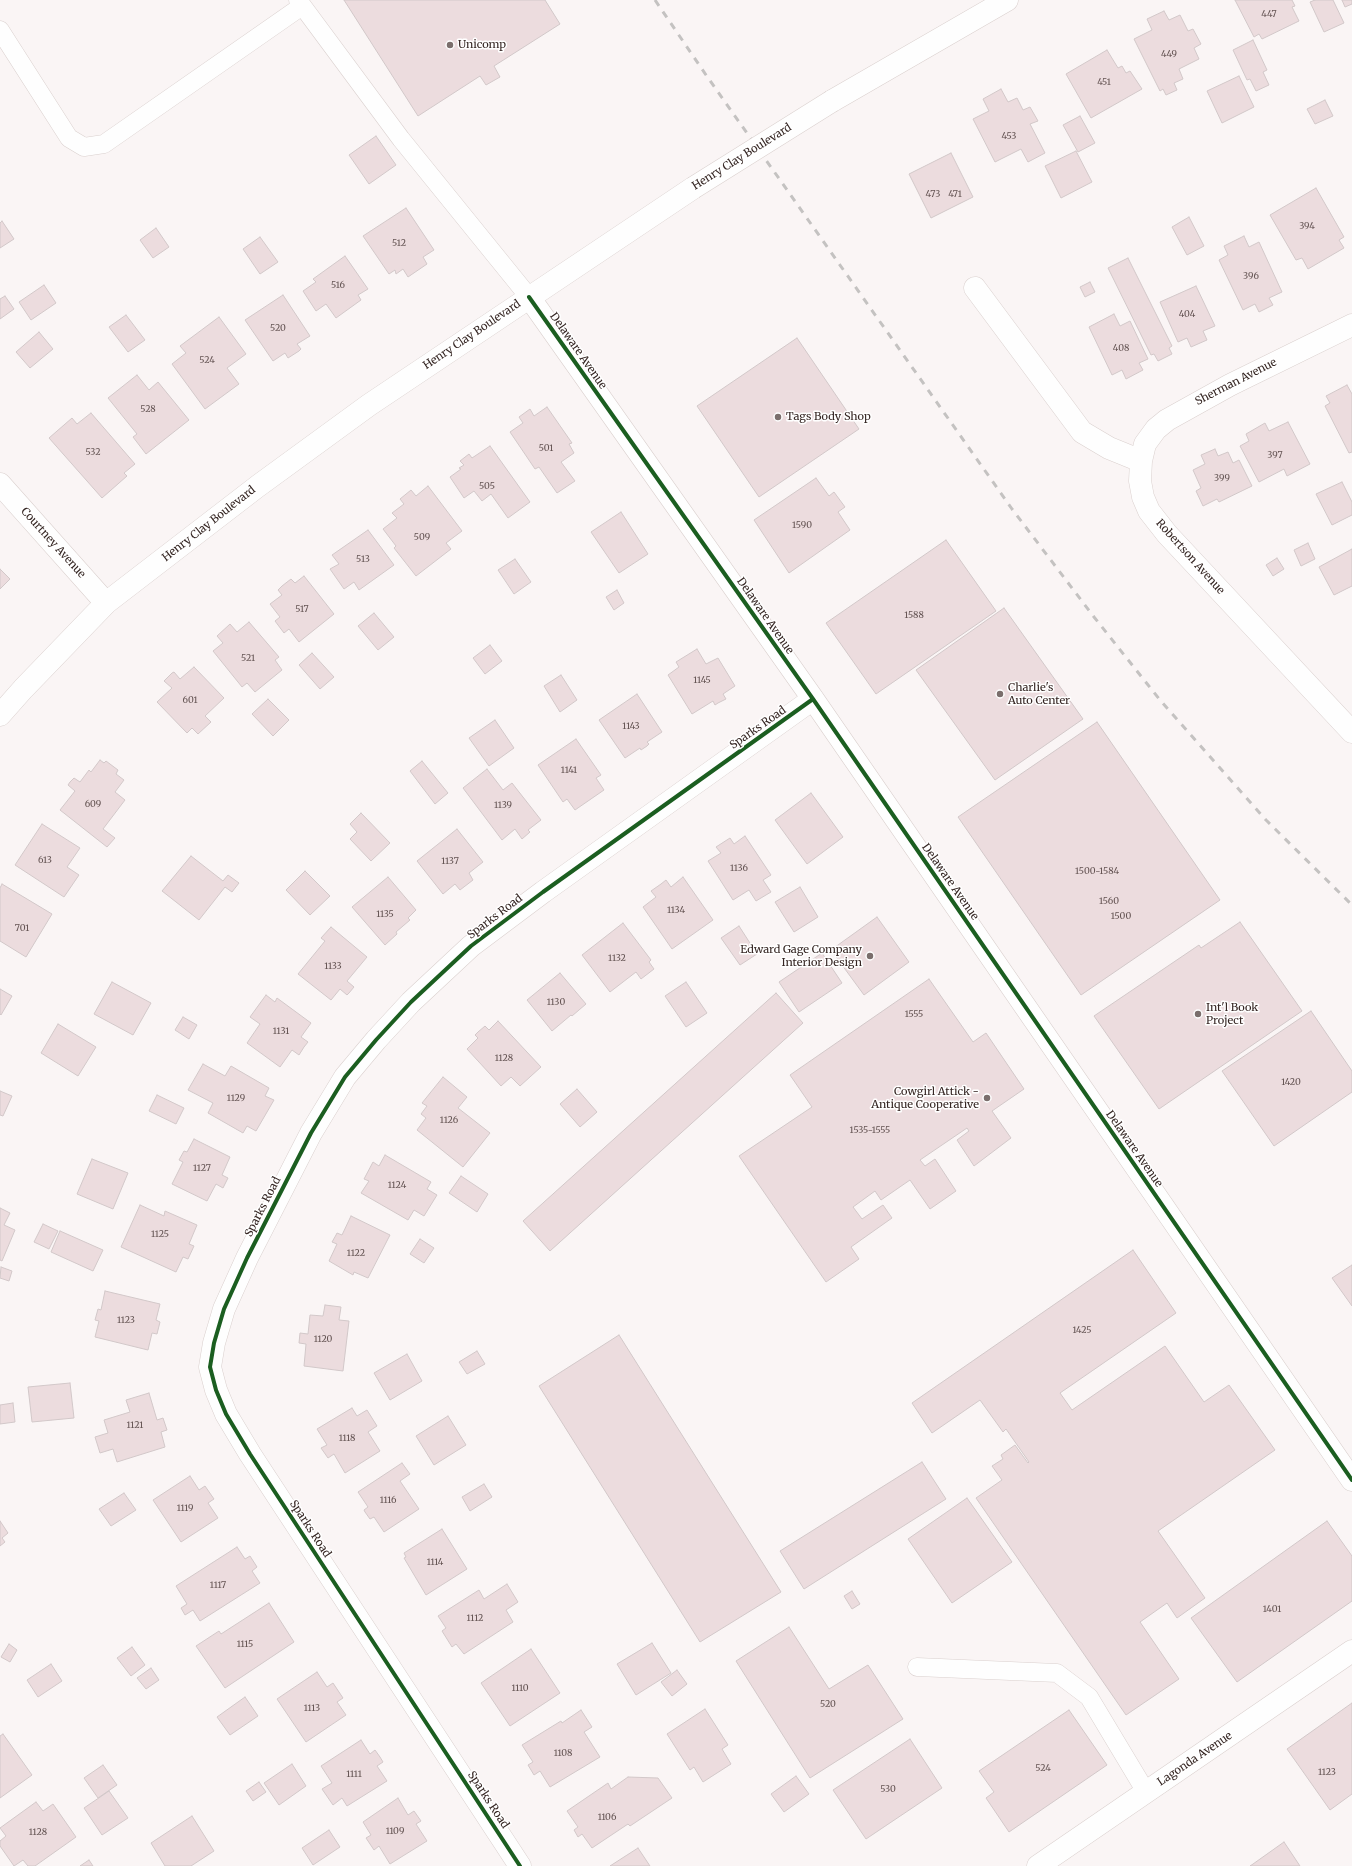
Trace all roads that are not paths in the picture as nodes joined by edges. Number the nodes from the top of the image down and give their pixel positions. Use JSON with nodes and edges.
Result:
{"nodes":[{"id":1,"x":1007,"y":0,"type":"edge"},
{"id":2,"x":300,"y":3,"type":"edge"},
{"id":3,"x":0,"y":30,"type":"edge"},
{"id":4,"x":975,"y":288,"type":"dead end"},
{"id":5,"x":529,"y":297,"type":"junction"},
{"id":6,"x":1352,"y":325,"type":"edge"},
{"id":7,"x":1141,"y":461,"type":"junction"},
{"id":8,"x":0,"y":484,"type":"edge"},
{"id":9,"x":106,"y":603,"type":"junction"},
{"id":10,"x":813,"y":699,"type":"junction"},
{"id":11,"x":0,"y":715,"type":"edge"},
{"id":12,"x":1352,"y":732,"type":"edge"},
{"id":13,"x":1352,"y":1480,"type":"edge"},
{"id":14,"x":1352,"y":1651,"type":"edge"},
{"id":15,"x":917,"y":1667,"type":"dead end"},
{"id":16,"x":1146,"y":1792,"type":"junction"},
{"id":17,"x":520,"y":1866,"type":"edge"},
{"id":18,"x":1038,"y":1866,"type":"edge"}],
"edges":[{"from":1,"to":5,"type":"street","name":"Henry Clay Boulevard","bridge":true},
{"from":2,"to":3,"type":"lane"},
{"from":2,"to":5,"type":"lane"},
{"from":4,"to":7,"type":"street"},
{"from":5,"to":9,"type":"street","name":"Henry Clay Boulevard"},
{"from":5,"to":10,"type":"street","name":"Delaware Avenue"},
{"from":6,"to":7,"type":"street","name":"Sherman Avenue"},
{"from":7,"to":12,"type":"street","name":"Robertson Avenue"},
{"from":8,"to":9,"type":"street","name":"Courtney Avenue"},
{"from":9,"to":11,"type":"street","name":"Henry Clay Boulevard"},
{"from":10,"to":13,"type":"street","name":"Delaware Avenue"},
{"from":10,"to":17,"type":"street","name":"Sparks Road"},
{"from":14,"to":16,"type":"street","name":"Lagonda Avenue"},
{"from":15,"to":16,"type":"lane"},
{"from":16,"to":18,"type":"street","name":"Lagonda Avenue"}]}
